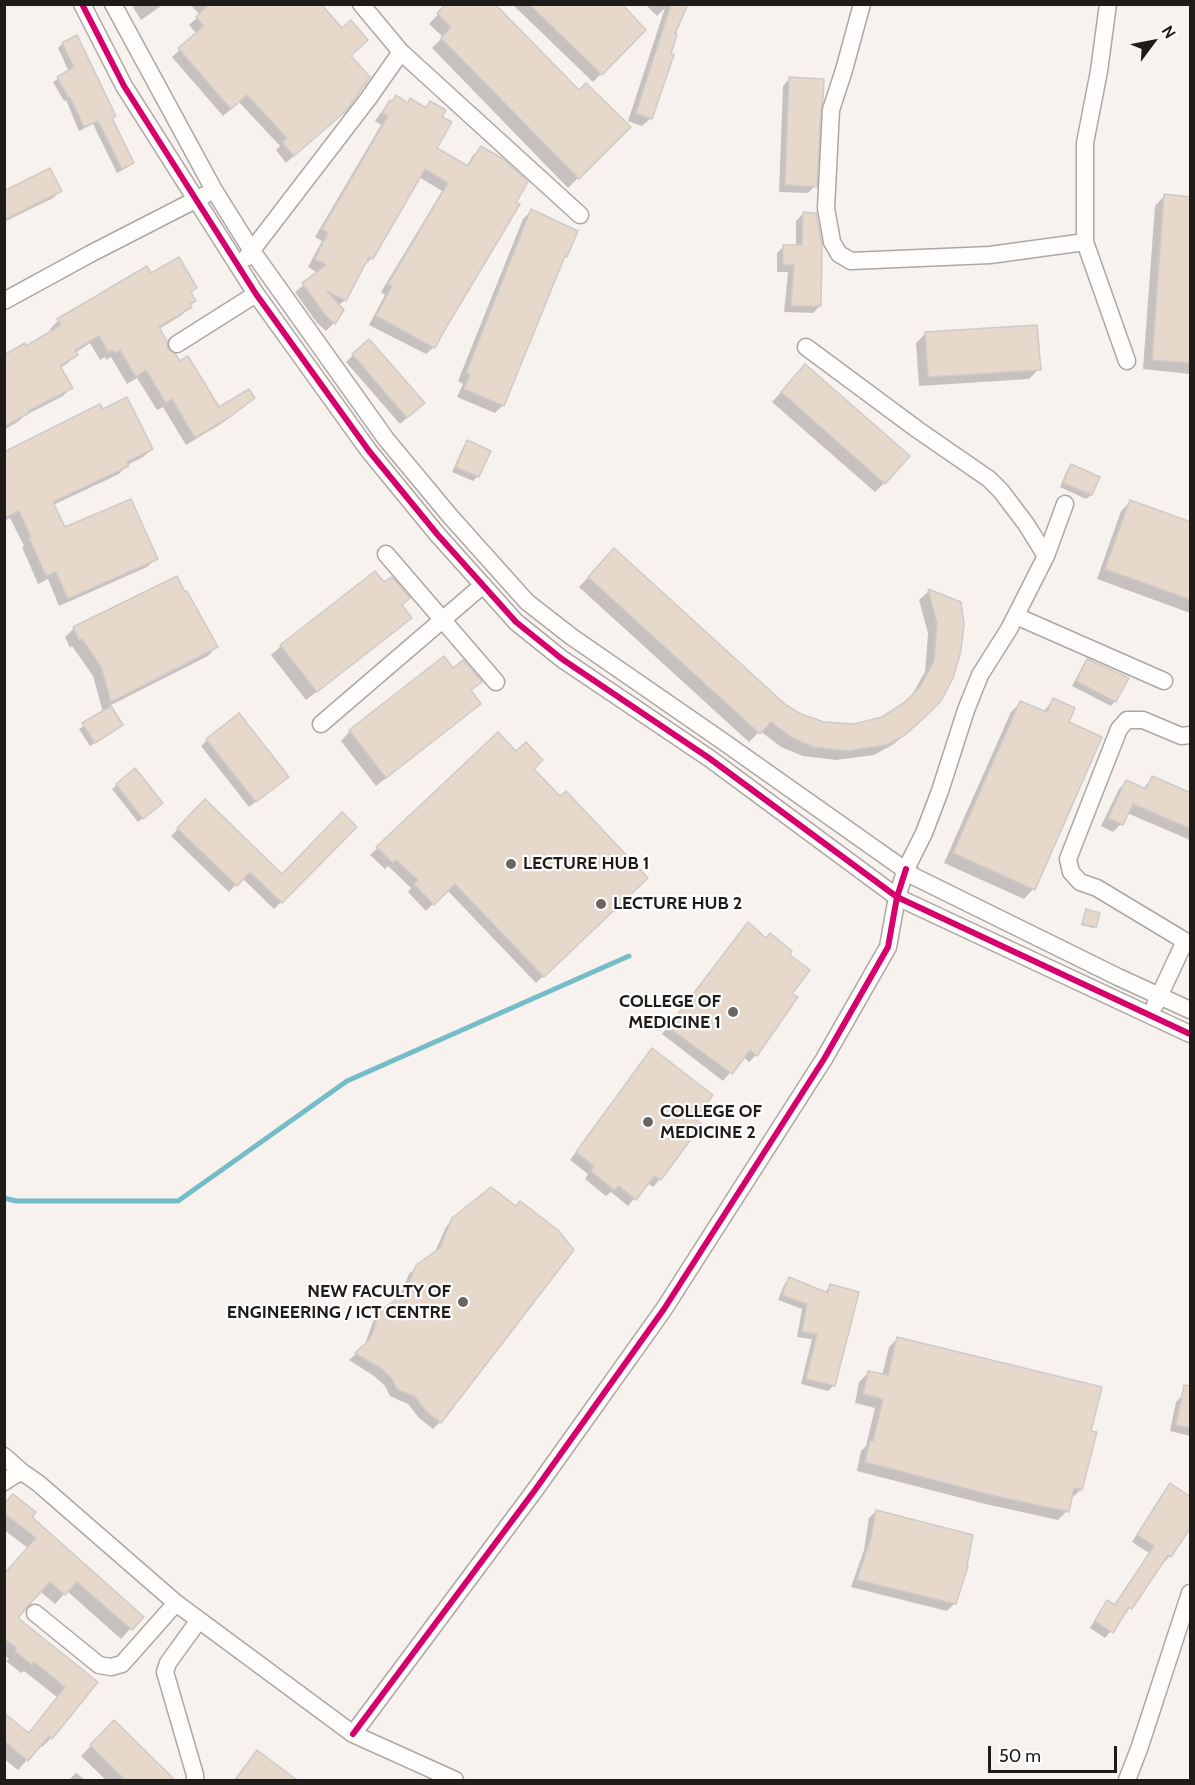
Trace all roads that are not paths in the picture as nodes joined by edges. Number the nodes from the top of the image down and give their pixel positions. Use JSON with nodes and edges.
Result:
{"nodes":[{"id":1,"x":82,"y":4,"type":"edge"},
{"id":2,"x":113,"y":4,"type":"edge"},
{"id":3,"x":361,"y":4,"type":"edge"},
{"id":4,"x":862,"y":4,"type":"edge"},
{"id":5,"x":1108,"y":4,"type":"edge"},
{"id":6,"x":401,"y":52,"type":"junction"},
{"id":7,"x":214,"y":190,"type":"junction"},
{"id":8,"x":197,"y":200,"type":"junction"},
{"id":9,"x":580,"y":215,"type":"dead end"},
{"id":10,"x":1085,"y":242,"type":"junction"},
{"id":11,"x":252,"y":251,"type":"junction"},
{"id":12,"x":238,"y":267,"type":"junction"},
{"id":13,"x":256,"y":294,"type":"junction"},
{"id":14,"x":4,"y":301,"type":"edge"},
{"id":15,"x":177,"y":344,"type":"dead end"},
{"id":16,"x":806,"y":347,"type":"dead end"},
{"id":17,"x":1127,"y":360,"type":"dead end"},
{"id":18,"x":1065,"y":504,"type":"dead end"},
{"id":19,"x":471,"y":539,"type":"junction"},
{"id":20,"x":386,"y":554,"type":"dead end"},
{"id":21,"x":455,"y":554,"type":"junction"},
{"id":22,"x":1046,"y":556,"type":"junction"},
{"id":23,"x":483,"y":585,"type":"junction"},
{"id":24,"x":1016,"y":616,"type":"junction"},
{"id":25,"x":442,"y":620,"type":"junction"},
{"id":26,"x":1164,"y":681,"type":"dead end"},
{"id":27,"x":496,"y":682,"type":"dead end"},
{"id":28,"x":321,"y":724,"type":"dead end"},
{"id":29,"x":1191,"y":735,"type":"edge"},
{"id":30,"x":906,"y":869,"type":"junction"},
{"id":31,"x":897,"y":897,"type":"junction"},
{"id":32,"x":1188,"y":942,"type":"edge"},
{"id":33,"x":1159,"y":996,"type":"junction"},
{"id":34,"x":1191,"y":1010,"type":"edge"},
{"id":35,"x":1150,"y":1016,"type":"junction"},
{"id":36,"x":1191,"y":1034,"type":"edge"},
{"id":37,"x":4,"y":1456,"type":"edge"},
{"id":38,"x":22,"y":1472,"type":"junction"},
{"id":39,"x":4,"y":1482,"type":"edge"},
{"id":40,"x":1191,"y":1593,"type":"edge"},
{"id":41,"x":176,"y":1603,"type":"junction"},
{"id":42,"x":35,"y":1613,"type":"dead end"},
{"id":43,"x":199,"y":1620,"type":"junction"},
{"id":44,"x":353,"y":1734,"type":"junction"},
{"id":45,"x":195,"y":1780,"type":"edge"},
{"id":46,"x":455,"y":1780,"type":"edge"},
{"id":47,"x":1127,"y":1780,"type":"edge"}],
"edges":[{"from":1,"to":8,"type":"street"},
{"from":2,"to":7,"type":"street"},
{"from":3,"to":6,"type":"street"},
{"from":4,"to":10,"type":"street"},
{"from":5,"to":10,"type":"street"},
{"from":6,"to":9,"type":"street"},
{"from":6,"to":11,"type":"street"},
{"from":7,"to":8,"type":"street"},
{"from":7,"to":11,"type":"street"},
{"from":8,"to":12,"type":"street"},
{"from":8,"to":14,"type":"street"},
{"from":10,"to":17,"type":"street"},
{"from":11,"to":12,"type":"street"},
{"from":11,"to":19,"type":"street"},
{"from":12,"to":13,"type":"street"},
{"from":13,"to":15,"type":"street"},
{"from":13,"to":21,"type":"street"},
{"from":16,"to":22,"type":"street"},
{"from":18,"to":22,"type":"street"},
{"from":19,"to":21,"type":"street"},
{"from":19,"to":30,"type":"street"},
{"from":20,"to":25,"type":"street"},
{"from":21,"to":23,"type":"street"},
{"from":22,"to":24,"type":"street"},
{"from":23,"to":25,"type":"street"},
{"from":23,"to":31,"type":"street"},
{"from":24,"to":26,"type":"street"},
{"from":24,"to":30,"type":"street"},
{"from":25,"to":27,"type":"street"},
{"from":25,"to":28,"type":"street"},
{"from":29,"to":32,"type":"street"},
{"from":30,"to":31,"type":"street"},
{"from":30,"to":33,"type":"street"},
{"from":31,"to":35,"type":"street"},
{"from":31,"to":44,"type":"street"},
{"from":32,"to":33,"type":"street"},
{"from":33,"to":34,"type":"street"},
{"from":33,"to":35,"type":"street"},
{"from":35,"to":36,"type":"street"},
{"from":37,"to":38,"type":"street"},
{"from":38,"to":39,"type":"street"},
{"from":38,"to":41,"type":"street"},
{"from":40,"to":47,"type":"street"},
{"from":41,"to":42,"type":"street"},
{"from":41,"to":43,"type":"street"},
{"from":43,"to":44,"type":"street"},
{"from":43,"to":45,"type":"street"},
{"from":44,"to":46,"type":"street"}]}
